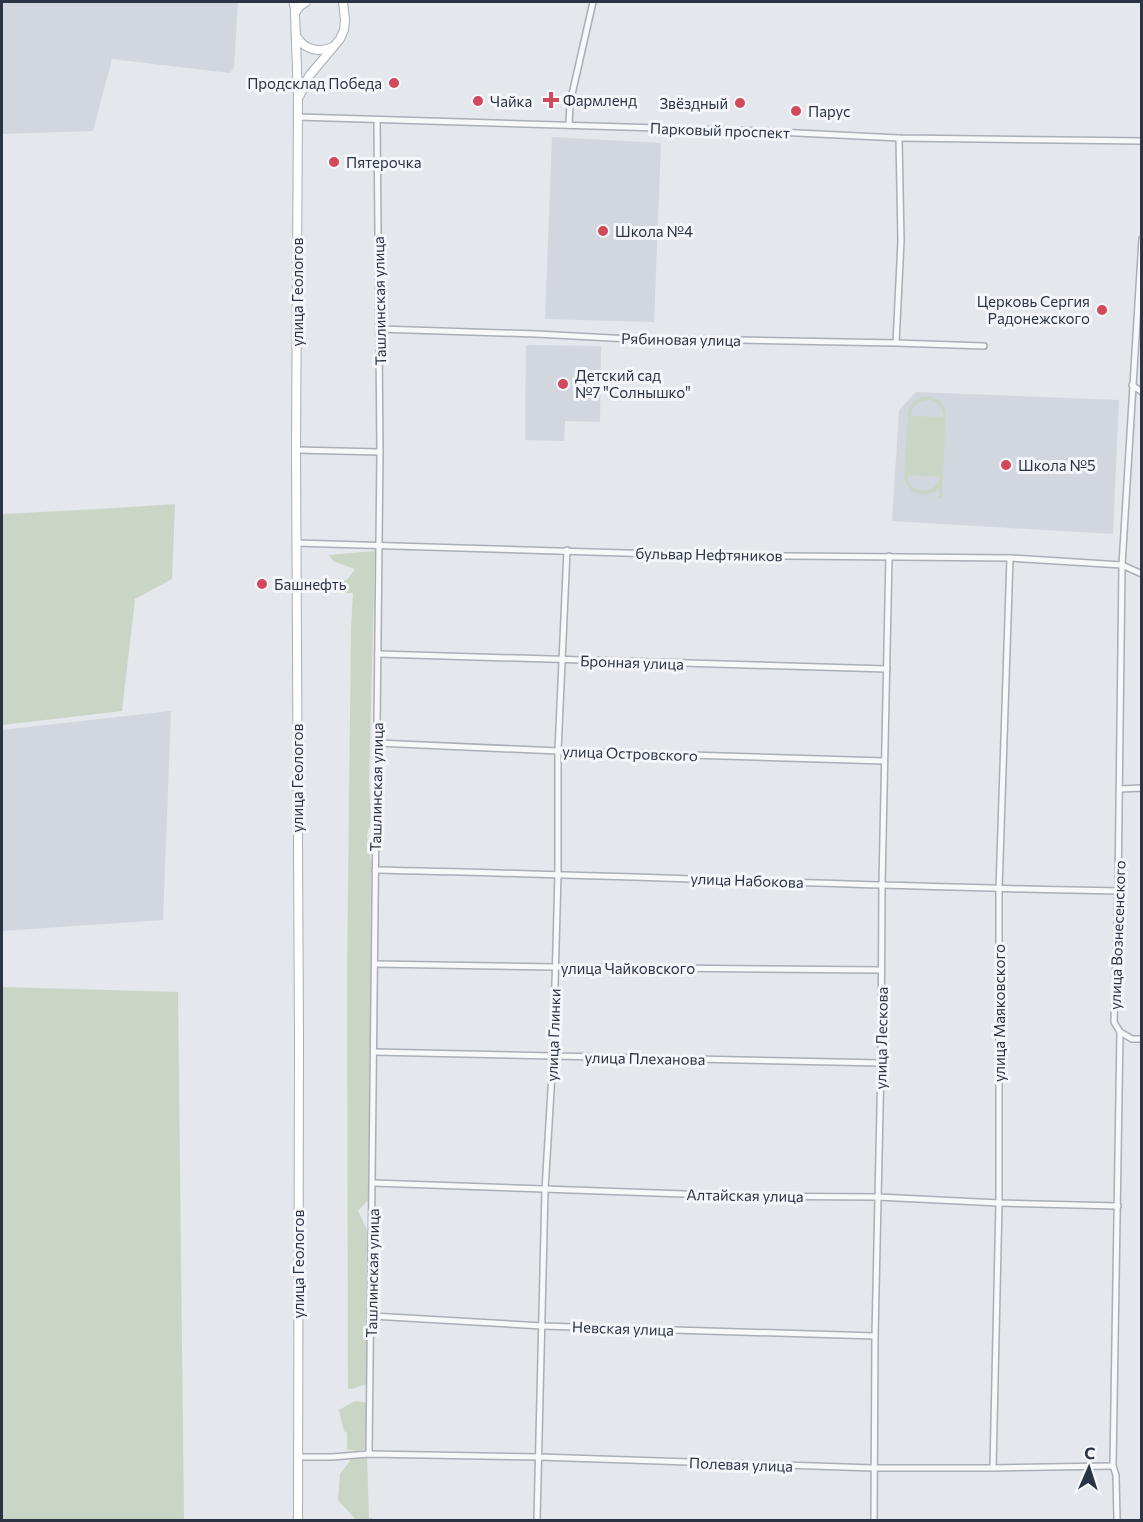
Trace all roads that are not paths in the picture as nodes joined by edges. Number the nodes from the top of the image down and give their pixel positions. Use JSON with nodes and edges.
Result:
{"nodes":[{"id":1,"x":293,"y":2,"type":"edge"},
{"id":2,"x":306,"y":2,"type":"edge"},
{"id":3,"x":335,"y":2,"type":"edge"},
{"id":4,"x":343,"y":2,"type":"edge"},
{"id":5,"x":593,"y":2,"type":"edge"},
{"id":6,"x":345,"y":12,"type":"junction"},
{"id":7,"x":295,"y":13,"type":"junction"},
{"id":8,"x":296,"y":36,"type":"junction"},
{"id":9,"x":334,"y":46,"type":"junction"},
{"id":10,"x":298,"y":99,"type":"junction"},
{"id":11,"x":298,"y":117,"type":"junction"},
{"id":12,"x":377,"y":120,"type":"junction"},
{"id":13,"x":569,"y":125,"type":"junction"},
{"id":14,"x":899,"y":138,"type":"junction"},
{"id":15,"x":1142,"y":141,"type":"edge"},
{"id":16,"x":1142,"y":238,"type":"edge"},
{"id":17,"x":1141,"y":267,"type":"edge"},
{"id":18,"x":379,"y":329,"type":"junction"},
{"id":19,"x":896,"y":343,"type":"junction"},
{"id":20,"x":984,"y":346,"type":"dead end"},
{"id":21,"x":1132,"y":384,"type":"junction"},
{"id":22,"x":1142,"y":392,"type":"edge"},
{"id":23,"x":296,"y":450,"type":"junction"},
{"id":24,"x":380,"y":452,"type":"junction"},
{"id":25,"x":296,"y":543,"type":"junction"},
{"id":26,"x":378,"y":546,"type":"junction"},
{"id":27,"x":567,"y":550,"type":"junction"},
{"id":28,"x":889,"y":556,"type":"junction"},
{"id":29,"x":1010,"y":558,"type":"junction"},
{"id":30,"x":1122,"y":565,"type":"junction"},
{"id":31,"x":1142,"y":574,"type":"edge"},
{"id":32,"x":378,"y":654,"type":"junction"},
{"id":33,"x":561,"y":660,"type":"junction"},
{"id":34,"x":887,"y":669,"type":"junction"},
{"id":35,"x":377,"y":743,"type":"junction"},
{"id":36,"x":558,"y":751,"type":"junction"},
{"id":37,"x":884,"y":761,"type":"junction"},
{"id":38,"x":1142,"y":788,"type":"edge"},
{"id":39,"x":1120,"y":789,"type":"junction"},
{"id":40,"x":375,"y":870,"type":"junction"},
{"id":41,"x":558,"y":874,"type":"junction"},
{"id":42,"x":882,"y":885,"type":"junction"},
{"id":43,"x":999,"y":889,"type":"junction"},
{"id":44,"x":1118,"y":891,"type":"junction"},
{"id":45,"x":375,"y":964,"type":"junction"},
{"id":46,"x":555,"y":967,"type":"junction"},
{"id":47,"x":881,"y":969,"type":"junction"},
{"id":48,"x":1120,"y":1032,"type":"junction"},
{"id":49,"x":1142,"y":1039,"type":"edge"},
{"id":50,"x":374,"y":1052,"type":"junction"},
{"id":51,"x":553,"y":1057,"type":"junction"},
{"id":52,"x":880,"y":1063,"type":"junction"},
{"id":53,"x":373,"y":1183,"type":"junction"},
{"id":54,"x":545,"y":1190,"type":"junction"},
{"id":55,"x":878,"y":1197,"type":"junction"},
{"id":56,"x":999,"y":1203,"type":"junction"},
{"id":57,"x":1118,"y":1206,"type":"junction"},
{"id":58,"x":372,"y":1316,"type":"junction"},
{"id":59,"x":542,"y":1326,"type":"junction"},
{"id":60,"x":875,"y":1336,"type":"junction"},
{"id":61,"x":369,"y":1454,"type":"junction"},
{"id":62,"x":298,"y":1457,"type":"junction"},
{"id":63,"x":539,"y":1457,"type":"junction"},
{"id":64,"x":1113,"y":1466,"type":"junction"},
{"id":65,"x":873,"y":1468,"type":"junction"},
{"id":66,"x":993,"y":1468,"type":"junction"},
{"id":67,"x":298,"y":1521,"type":"edge"},
{"id":68,"x":537,"y":1521,"type":"edge"},
{"id":69,"x":874,"y":1521,"type":"edge"},
{"id":70,"x":1117,"y":1521,"type":"edge"}],
"edges":[{"from":1,"to":7,"type":"street"},
{"from":2,"to":7,"type":"main road"},
{"from":3,"to":6,"type":"main road"},
{"from":4,"to":6,"type":"main road"},
{"from":5,"to":13,"type":"street"},
{"from":6,"to":9,"type":"main road"},
{"from":7,"to":8,"type":"main road","name":"улица Геологов"},
{"from":8,"to":9,"type":"main road"},
{"from":8,"to":10,"type":"main road","name":"улица Геологов"},
{"from":9,"to":10,"type":"main road"},
{"from":10,"to":11,"type":"main road","name":"улица Геологов"},
{"from":11,"to":12,"type":"street","name":"Парковый проспект"},
{"from":11,"to":23,"type":"main road","name":"улица Геологов"},
{"from":12,"to":13,"type":"street","name":"Парковый проспект"},
{"from":12,"to":18,"type":"street","name":"Ташлинская улица"},
{"from":13,"to":14,"type":"street","name":"Парковый проспект"},
{"from":14,"to":15,"type":"street","name":"Парковый проспект"},
{"from":14,"to":19,"type":"street"},
{"from":16,"to":17,"type":"street","name":"улица Вознесенского"},
{"from":17,"to":21,"type":"street","name":"улица Вознесенского"},
{"from":18,"to":19,"type":"street","name":"Рябиновая улица"},
{"from":18,"to":24,"type":"street","name":"Ташлинская улица"},
{"from":19,"to":20,"type":"street","name":"Рябиновая улица"},
{"from":21,"to":22,"type":"street"},
{"from":21,"to":30,"type":"street","name":"улица Вознесенского"},
{"from":23,"to":24,"type":"street"},
{"from":23,"to":25,"type":"main road","name":"улица Геологов"},
{"from":24,"to":26,"type":"street","name":"Ташлинская улица"},
{"from":25,"to":26,"type":"street","name":"бульвар Нефтяников"},
{"from":25,"to":62,"type":"main road","name":"улица Геологов"},
{"from":26,"to":27,"type":"street","name":"бульвар Нефтяников"},
{"from":26,"to":32,"type":"street","name":"Ташлинская улица"},
{"from":27,"to":28,"type":"street","name":"бульвар Нефтяников"},
{"from":27,"to":33,"type":"street","name":"улица Глинки"},
{"from":28,"to":29,"type":"street","name":"бульвар Нефтяников"},
{"from":28,"to":34,"type":"street","name":"улица Лескова"},
{"from":29,"to":30,"type":"street","name":"бульвар Нефтяников"},
{"from":29,"to":43,"type":"street","name":"улица Маяковского"},
{"from":30,"to":31,"type":"street"},
{"from":30,"to":39,"type":"street","name":"улица Вознесенского"},
{"from":32,"to":33,"type":"street","name":"Бронная улица"},
{"from":32,"to":35,"type":"street","name":"Ташлинская улица"},
{"from":33,"to":34,"type":"street","name":"Бронная улица"},
{"from":33,"to":36,"type":"street","name":"улица Глинки"},
{"from":34,"to":37,"type":"street","name":"улица Лескова"},
{"from":35,"to":36,"type":"street","name":"улица Островского"},
{"from":35,"to":40,"type":"street","name":"Ташлинская улица"},
{"from":36,"to":37,"type":"street","name":"улица Островского"},
{"from":36,"to":41,"type":"street","name":"улица Глинки"},
{"from":37,"to":42,"type":"street","name":"улица Лескова"},
{"from":38,"to":39,"type":"street"},
{"from":39,"to":44,"type":"street","name":"улица Вознесенского"},
{"from":40,"to":41,"type":"street","name":"улица Набокова"},
{"from":40,"to":45,"type":"street","name":"Ташлинская улица"},
{"from":41,"to":42,"type":"street","name":"улица Набокова"},
{"from":41,"to":46,"type":"street","name":"улица Глинки"},
{"from":42,"to":43,"type":"street","name":"улица Набокова"},
{"from":42,"to":47,"type":"street","name":"улица Лескова"},
{"from":43,"to":44,"type":"street","name":"улица Набокова"},
{"from":43,"to":56,"type":"street","name":"улица Маяковского"},
{"from":44,"to":48,"type":"street","name":"улица Вознесенского"},
{"from":45,"to":46,"type":"street","name":"улица Чайковского"},
{"from":45,"to":50,"type":"street","name":"Ташлинская улица"},
{"from":46,"to":47,"type":"street","name":"улица Чайковского"},
{"from":46,"to":51,"type":"street","name":"улица Глинки"},
{"from":47,"to":52,"type":"street","name":"улица Лескова"},
{"from":48,"to":49,"type":"street"},
{"from":48,"to":57,"type":"street","name":"улица Вознесенского"},
{"from":50,"to":51,"type":"street","name":"улица Плеханова"},
{"from":50,"to":53,"type":"street","name":"Ташлинская улица"},
{"from":51,"to":52,"type":"street","name":"улица Плеханова"},
{"from":51,"to":54,"type":"street","name":"улица Глинки"},
{"from":52,"to":55,"type":"street","name":"улица Лескова"},
{"from":53,"to":54,"type":"street","name":"Алтайская улица"},
{"from":53,"to":58,"type":"street","name":"Ташлинская улица"},
{"from":54,"to":55,"type":"street","name":"Алтайская улица"},
{"from":54,"to":59,"type":"street","name":"улица Глинки"},
{"from":55,"to":56,"type":"street","name":"Алтайская улица"},
{"from":55,"to":60,"type":"street","name":"улица Лескова"},
{"from":56,"to":57,"type":"street","name":"Алтайская улица"},
{"from":56,"to":66,"type":"street","name":"улица Маяковского"},
{"from":57,"to":64,"type":"street","name":"улица Вознесенского"},
{"from":58,"to":59,"type":"street","name":"Невская улица"},
{"from":58,"to":61,"type":"street","name":"Ташлинская улица"},
{"from":59,"to":60,"type":"street","name":"Невская улица"},
{"from":59,"to":63,"type":"street","name":"улица Глинки"},
{"from":60,"to":65,"type":"street","name":"улица Лескова"},
{"from":61,"to":62,"type":"street","name":"Полевая улица"},
{"from":61,"to":63,"type":"street","name":"Полевая улица"},
{"from":62,"to":67,"type":"main road","name":"улица Геологов"},
{"from":63,"to":65,"type":"street","name":"Полевая улица"},
{"from":63,"to":68,"type":"street","name":"улица Глинки"},
{"from":64,"to":66,"type":"street","name":"Полевая улица"},
{"from":64,"to":70,"type":"street","name":"улица Вознесенского"},
{"from":65,"to":66,"type":"street","name":"Полевая улица"},
{"from":65,"to":69,"type":"street","name":"улица Лескова"}]}
